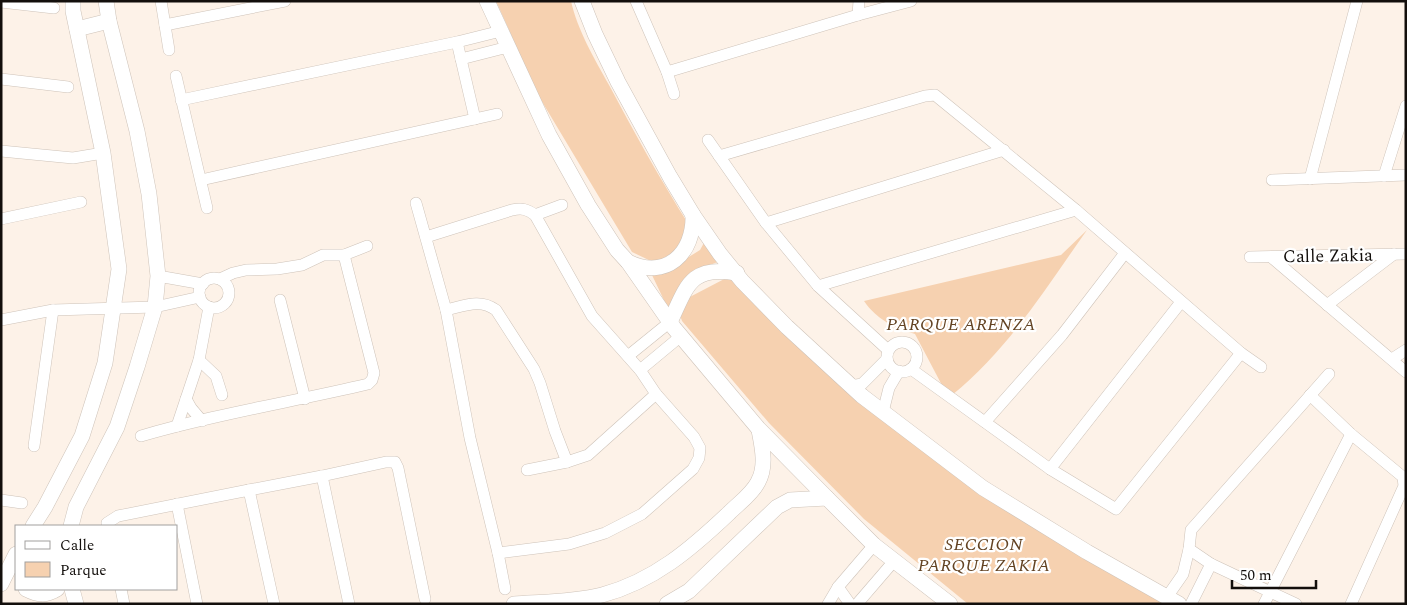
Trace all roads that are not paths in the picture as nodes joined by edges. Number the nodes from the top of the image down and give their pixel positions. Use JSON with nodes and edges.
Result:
{"nodes":[{"id":1,"x":73,"y":1,"type":"edge"},
{"id":2,"x":106,"y":1,"type":"edge"},
{"id":3,"x":161,"y":1,"type":"edge"},
{"id":4,"x":285,"y":1,"type":"edge"},
{"id":5,"x":487,"y":1,"type":"edge"},
{"id":6,"x":582,"y":1,"type":"edge"},
{"id":7,"x":636,"y":1,"type":"edge"},
{"id":8,"x":859,"y":1,"type":"edge"},
{"id":9,"x":1357,"y":1,"type":"edge"},
{"id":10,"x":1,"y":2,"type":"edge"},
{"id":11,"x":909,"y":2,"type":"edge"},
{"id":12,"x":54,"y":8,"type":"dead end"},
{"id":13,"x":858,"y":15,"type":"junction"},
{"id":14,"x":110,"y":22,"type":"junction"},
{"id":15,"x":165,"y":25,"type":"junction"},
{"id":16,"x":77,"y":29,"type":"junction"},
{"id":17,"x":501,"y":31,"type":"junction"},
{"id":18,"x":457,"y":42,"type":"junction"},
{"id":19,"x":508,"y":47,"type":"junction"},
{"id":20,"x":169,"y":50,"type":"dead end"},
{"id":21,"x":461,"y":59,"type":"junction"},
{"id":22,"x":668,"y":72,"type":"junction"},
{"id":23,"x":176,"y":76,"type":"dead end"},
{"id":24,"x":1,"y":78,"type":"edge"},
{"id":25,"x":68,"y":87,"type":"dead end"},
{"id":26,"x":674,"y":94,"type":"dead end"},
{"id":27,"x":181,"y":100,"type":"junction"},
{"id":28,"x":1406,"y":106,"type":"edge"},
{"id":29,"x":497,"y":114,"type":"dead end"},
{"id":30,"x":476,"y":119,"type":"junction"},
{"id":31,"x":708,"y":140,"type":"dead end"},
{"id":32,"x":1004,"y":150,"type":"junction"},
{"id":33,"x":1,"y":151,"type":"edge"},
{"id":34,"x":103,"y":153,"type":"junction"},
{"id":35,"x":720,"y":156,"type":"junction"},
{"id":36,"x":1406,"y":175,"type":"edge"},
{"id":37,"x":1384,"y":176,"type":"junction"},
{"id":38,"x":1310,"y":179,"type":"junction"},
{"id":39,"x":201,"y":180,"type":"junction"},
{"id":40,"x":1272,"y":180,"type":"dead end"},
{"id":41,"x":81,"y":202,"type":"dead end"},
{"id":42,"x":416,"y":203,"type":"dead end"},
{"id":43,"x":562,"y":205,"type":"dead end"},
{"id":44,"x":207,"y":208,"type":"dead end"},
{"id":45,"x":1076,"y":210,"type":"junction"},
{"id":46,"x":693,"y":215,"type":"junction"},
{"id":47,"x":535,"y":216,"type":"junction"},
{"id":48,"x":1,"y":219,"type":"edge"},
{"id":49,"x":766,"y":223,"type":"junction"},
{"id":50,"x":426,"y":237,"type":"junction"},
{"id":51,"x":367,"y":246,"type":"dead end"},
{"id":52,"x":1125,"y":254,"type":"junction"},
{"id":53,"x":1400,"y":254,"type":"edge"},
{"id":54,"x":344,"y":255,"type":"junction"},
{"id":55,"x":1250,"y":257,"type":"dead end"},
{"id":56,"x":1271,"y":257,"type":"junction"},
{"id":57,"x":628,"y":262,"type":"junction"},
{"id":58,"x":737,"y":273,"type":"junction"},
{"id":59,"x":158,"y":276,"type":"junction"},
{"id":60,"x":220,"y":279,"type":"junction"},
{"id":61,"x":203,"y":284,"type":"junction"},
{"id":62,"x":818,"y":286,"type":"junction"},
{"id":63,"x":200,"y":297,"type":"junction"},
{"id":64,"x":280,"y":300,"type":"dead end"},
{"id":65,"x":1181,"y":302,"type":"junction"},
{"id":66,"x":1326,"y":305,"type":"junction"},
{"id":67,"x":155,"y":307,"type":"junction"},
{"id":68,"x":209,"y":307,"type":"junction"},
{"id":69,"x":53,"y":310,"type":"junction"},
{"id":70,"x":114,"y":310,"type":"junction"},
{"id":71,"x":446,"y":310,"type":"junction"},
{"id":72,"x":1,"y":320,"type":"edge"},
{"id":73,"x":670,"y":322,"type":"junction"},
{"id":74,"x":681,"y":336,"type":"junction"},
{"id":75,"x":1406,"y":350,"type":"edge"},
{"id":76,"x":1241,"y":353,"type":"junction"},
{"id":77,"x":887,"y":354,"type":"junction"},
{"id":78,"x":628,"y":356,"type":"junction"},
{"id":79,"x":1392,"y":359,"type":"junction"},
{"id":80,"x":199,"y":360,"type":"junction"},
{"id":81,"x":1262,"y":367,"type":"dead end"},
{"id":82,"x":640,"y":370,"type":"junction"},
{"id":83,"x":905,"y":370,"type":"junction"},
{"id":84,"x":1406,"y":372,"type":"edge"},
{"id":85,"x":1329,"y":374,"type":"dead end"},
{"id":86,"x":852,"y":386,"type":"junction"},
{"id":87,"x":656,"y":394,"type":"junction"},
{"id":88,"x":222,"y":395,"type":"dead end"},
{"id":89,"x":1310,"y":395,"type":"junction"},
{"id":90,"x":186,"y":399,"type":"junction"},
{"id":91,"x":305,"y":399,"type":"junction"},
{"id":92,"x":883,"y":412,"type":"junction"},
{"id":93,"x":202,"y":420,"type":"junction"},
{"id":94,"x":985,"y":422,"type":"junction"},
{"id":95,"x":177,"y":426,"type":"junction"},
{"id":96,"x":758,"y":428,"type":"junction"},
{"id":97,"x":1351,"y":434,"type":"junction"},
{"id":98,"x":141,"y":436,"type":"dead end"},
{"id":99,"x":34,"y":446,"type":"dead end"},
{"id":100,"x":568,"y":462,"type":"junction"},
{"id":101,"x":1050,"y":469,"type":"junction"},
{"id":102,"x":527,"y":470,"type":"dead end"},
{"id":103,"x":322,"y":476,"type":"junction"},
{"id":104,"x":249,"y":490,"type":"junction"},
{"id":105,"x":827,"y":498,"type":"junction"},
{"id":106,"x":1,"y":500,"type":"edge"},
{"id":107,"x":22,"y":503,"type":"dead end"},
{"id":108,"x":177,"y":504,"type":"junction"},
{"id":109,"x":34,"y":525,"type":"edge"},
{"id":110,"x":71,"y":525,"type":"edge"},
{"id":111,"x":108,"y":525,"type":"edge"},
{"id":112,"x":874,"y":545,"type":"junction"},
{"id":113,"x":1189,"y":550,"type":"junction"},
{"id":114,"x":498,"y":553,"type":"junction"},
{"id":115,"x":894,"y":561,"type":"junction"},
{"id":116,"x":1211,"y":564,"type":"junction"},
{"id":117,"x":14,"y":565,"type":"edge"},
{"id":118,"x":1,"y":584,"type":"edge"},
{"id":119,"x":838,"y":587,"type":"junction"},
{"id":120,"x":28,"y":590,"type":"edge"},
{"id":121,"x":55,"y":590,"type":"edge"},
{"id":122,"x":72,"y":590,"type":"edge"},
{"id":123,"x":121,"y":590,"type":"edge"},
{"id":124,"x":505,"y":590,"type":"dead end"},
{"id":125,"x":1269,"y":591,"type":"junction"},
{"id":126,"x":425,"y":598,"type":"dead end"},
{"id":127,"x":1173,"y":600,"type":"edge"},
{"id":128,"x":76,"y":604,"type":"edge"},
{"id":129,"x":124,"y":604,"type":"edge"},
{"id":130,"x":197,"y":604,"type":"edge"},
{"id":131,"x":274,"y":604,"type":"edge"},
{"id":132,"x":349,"y":604,"type":"edge"},
{"id":133,"x":514,"y":604,"type":"edge"},
{"id":134,"x":667,"y":604,"type":"edge"},
{"id":135,"x":828,"y":604,"type":"edge"},
{"id":136,"x":850,"y":604,"type":"edge"},
{"id":137,"x":857,"y":604,"type":"edge"},
{"id":138,"x":950,"y":604,"type":"edge"},
{"id":139,"x":1191,"y":604,"type":"edge"},
{"id":140,"x":1264,"y":604,"type":"edge"},
{"id":141,"x":1296,"y":604,"type":"edge"},
{"id":142,"x":1351,"y":604,"type":"edge"}],
"edges":[{"from":1,"to":16,"type":"street"},
{"from":2,"to":14,"type":"street"},
{"from":3,"to":15,"type":"street"},
{"from":4,"to":15,"type":"street"},
{"from":5,"to":17,"type":"street"},
{"from":6,"to":46,"type":"street"},
{"from":7,"to":22,"type":"street"},
{"from":8,"to":13,"type":"street"},
{"from":9,"to":38,"type":"street"},
{"from":10,"to":12,"type":"street"},
{"from":11,"to":13,"type":"street"},
{"from":13,"to":22,"type":"street"},
{"from":14,"to":16,"type":"street"},
{"from":14,"to":59,"type":"street"},
{"from":15,"to":20,"type":"street"},
{"from":16,"to":34,"type":"street"},
{"from":17,"to":18,"type":"street"},
{"from":17,"to":19,"type":"street"},
{"from":18,"to":21,"type":"street"},
{"from":18,"to":27,"type":"street"},
{"from":19,"to":21,"type":"street"},
{"from":19,"to":57,"type":"street"},
{"from":21,"to":30,"type":"street"},
{"from":22,"to":26,"type":"street"},
{"from":23,"to":27,"type":"street"},
{"from":24,"to":25,"type":"street"},
{"from":27,"to":39,"type":"street"},
{"from":28,"to":37,"type":"street"},
{"from":29,"to":30,"type":"street"},
{"from":30,"to":39,"type":"street"},
{"from":31,"to":35,"type":"street"},
{"from":32,"to":35,"type":"street"},
{"from":32,"to":45,"type":"street"},
{"from":32,"to":49,"type":"street"},
{"from":33,"to":34,"type":"street"},
{"from":34,"to":70,"type":"street"},
{"from":35,"to":49,"type":"street"},
{"from":36,"to":37,"type":"street"},
{"from":37,"to":38,"type":"street"},
{"from":38,"to":40,"type":"street"},
{"from":39,"to":44,"type":"street"},
{"from":41,"to":48,"type":"street"},
{"from":42,"to":50,"type":"street"},
{"from":43,"to":47,"type":"street"},
{"from":45,"to":52,"type":"street"},
{"from":45,"to":62,"type":"street"},
{"from":46,"to":57,"type":"street"},
{"from":46,"to":58,"type":"street"},
{"from":47,"to":50,"type":"street"},
{"from":47,"to":78,"type":"street"},
{"from":49,"to":62,"type":"street"},
{"from":50,"to":71,"type":"street"},
{"from":51,"to":54,"type":"street"},
{"from":52,"to":65,"type":"street"},
{"from":52,"to":94,"type":"street"},
{"from":53,"to":56,"type":"street","name":"Calle Zakia"},
{"from":53,"to":66,"type":"street"},
{"from":54,"to":60,"type":"street"},
{"from":54,"to":91,"type":"street"},
{"from":55,"to":56,"type":"street","name":"Calle Zakia"},
{"from":56,"to":66,"type":"street"},
{"from":57,"to":73,"type":"street"},
{"from":58,"to":73,"type":"street"},
{"from":58,"to":86,"type":"street"},
{"from":59,"to":61,"type":"street"},
{"from":59,"to":67,"type":"street"},
{"from":60,"to":61,"type":"street"},
{"from":60,"to":68,"type":"street"},
{"from":61,"to":63,"type":"street"},
{"from":62,"to":77,"type":"street"},
{"from":63,"to":67,"type":"street"},
{"from":63,"to":68,"type":"street"},
{"from":64,"to":91,"type":"street"},
{"from":65,"to":76,"type":"street"},
{"from":65,"to":101,"type":"street"},
{"from":66,"to":79,"type":"street"},
{"from":67,"to":70,"type":"street"},
{"from":67,"to":110,"type":"street"},
{"from":68,"to":80,"type":"street"},
{"from":69,"to":70,"type":"street"},
{"from":69,"to":72,"type":"street"},
{"from":69,"to":99,"type":"street"},
{"from":70,"to":109,"type":"street"},
{"from":71,"to":100,"type":"street"},
{"from":71,"to":114,"type":"street"},
{"from":73,"to":74,"type":"street"},
{"from":73,"to":78,"type":"street"},
{"from":74,"to":82,"type":"street"},
{"from":74,"to":96,"type":"street"},
{"from":75,"to":79,"type":"street"},
{"from":76,"to":81,"type":"street"},
{"from":76,"to":101,"type":"street"},
{"from":77,"to":83,"type":"street"},
{"from":77,"to":83,"type":"street"},
{"from":77,"to":86,"type":"street"},
{"from":78,"to":82,"type":"street"},
{"from":79,"to":84,"type":"street"},
{"from":80,"to":88,"type":"street"},
{"from":80,"to":90,"type":"street"},
{"from":82,"to":87,"type":"street"},
{"from":83,"to":92,"type":"street"},
{"from":83,"to":94,"type":"street"},
{"from":85,"to":89,"type":"street"},
{"from":86,"to":92,"type":"street"},
{"from":87,"to":100,"type":"street"},
{"from":87,"to":114,"type":"street"},
{"from":89,"to":97,"type":"street"},
{"from":89,"to":113,"type":"street"},
{"from":90,"to":93,"type":"street"},
{"from":90,"to":95,"type":"street"},
{"from":91,"to":93,"type":"street"},
{"from":92,"to":127,"type":"street"},
{"from":93,"to":95,"type":"street"},
{"from":94,"to":101,"type":"street"},
{"from":95,"to":98,"type":"street"},
{"from":96,"to":105,"type":"street"},
{"from":96,"to":133,"type":"street"},
{"from":97,"to":125,"type":"street"},
{"from":97,"to":142,"type":"street"},
{"from":100,"to":102,"type":"street"},
{"from":103,"to":104,"type":"street"},
{"from":103,"to":126,"type":"street"},
{"from":103,"to":132,"type":"street"},
{"from":104,"to":108,"type":"street"},
{"from":104,"to":131,"type":"street"},
{"from":105,"to":112,"type":"street"},
{"from":105,"to":134,"type":"street"},
{"from":106,"to":107,"type":"street"},
{"from":108,"to":111,"type":"street"},
{"from":108,"to":130,"type":"street"},
{"from":112,"to":115,"type":"street"},
{"from":112,"to":119,"type":"street"},
{"from":113,"to":116,"type":"street"},
{"from":113,"to":127,"type":"street"},
{"from":114,"to":124,"type":"street"},
{"from":115,"to":137,"type":"street"},
{"from":115,"to":138,"type":"street"},
{"from":116,"to":125,"type":"street"},
{"from":116,"to":139,"type":"street"},
{"from":117,"to":118,"type":"street"},
{"from":119,"to":135,"type":"street"},
{"from":119,"to":136,"type":"street"},
{"from":120,"to":121,"type":"street"},
{"from":122,"to":128,"type":"street"},
{"from":123,"to":129,"type":"street"},
{"from":125,"to":140,"type":"street"},
{"from":125,"to":141,"type":"street"}]}
